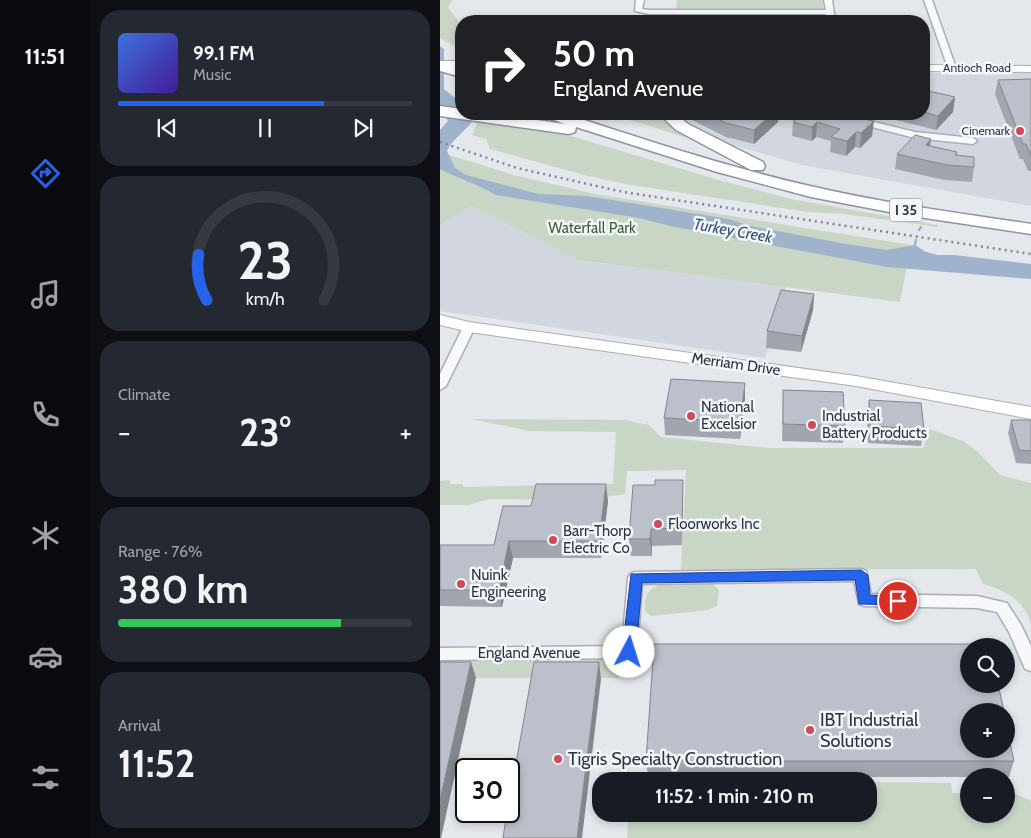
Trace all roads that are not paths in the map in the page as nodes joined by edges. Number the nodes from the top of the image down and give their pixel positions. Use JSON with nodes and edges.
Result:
{"nodes":[{"id":1,"x":640,"y":0,"type":"edge"},
{"id":2,"x":828,"y":0,"type":"edge"},
{"id":3,"x":928,"y":0,"type":"edge"},
{"id":4,"x":830,"y":12,"type":"junction"},
{"id":5,"x":830,"y":15,"type":"edge"},
{"id":6,"x":455,"y":64,"type":"edge"},
{"id":7,"x":440,"y":65,"type":"edge"},
{"id":8,"x":930,"y":68,"type":"edge"},
{"id":9,"x":952,"y":68,"type":"junction"},
{"id":10,"x":1031,"y":69,"type":"edge"},
{"id":11,"x":455,"y":71,"type":"edge"},
{"id":12,"x":440,"y":77,"type":"edge"},
{"id":13,"x":455,"y":82,"type":"edge"},
{"id":14,"x":440,"y":111,"type":"edge"},
{"id":15,"x":455,"y":113,"type":"edge"},
{"id":16,"x":508,"y":120,"type":"edge"},
{"id":17,"x":569,"y":120,"type":"edge"},
{"id":18,"x":607,"y":120,"type":"edge"},
{"id":19,"x":673,"y":120,"type":"edge"},
{"id":20,"x":856,"y":120,"type":"edge"},
{"id":21,"x":630,"y":140,"type":"junction"},
{"id":22,"x":973,"y":141,"type":"dead end"},
{"id":23,"x":757,"y":166,"type":"junction"},
{"id":24,"x":1031,"y":217,"type":"edge"},
{"id":25,"x":1031,"y":229,"type":"edge"},
{"id":26,"x":440,"y":320,"type":"edge"},
{"id":27,"x":469,"y":327,"type":"junction"},
{"id":28,"x":440,"y":386,"type":"edge"},
{"id":29,"x":1031,"y":413,"type":"edge"},
{"id":30,"x":440,"y":654,"type":"edge"},
{"id":31,"x":1031,"y":664,"type":"edge"}],
"edges":[{"from":1,"to":4,"type":"street"},
{"from":2,"to":4,"type":"street"},
{"from":3,"to":9,"type":"street"},
{"from":4,"to":5,"type":"street"},
{"from":6,"to":7,"type":"main road"},
{"from":7,"to":11,"type":"highway"},
{"from":8,"to":9,"type":"main road","name":"Antioch Road"},
{"from":9,"to":10,"type":"main road","name":"Antioch Road"},
{"from":12,"to":13,"type":"highway"},
{"from":14,"to":15,"type":"highway"},
{"from":16,"to":21,"type":"highway"},
{"from":17,"to":21,"type":"highway","number":"I 35"},
{"from":18,"to":23,"type":"highway","number":"I 35"},
{"from":19,"to":23,"type":"highway"},
{"from":20,"to":22,"type":"street"},
{"from":21,"to":25,"type":"highway","number":"I 35"},
{"from":23,"to":24,"type":"highway","number":"I 35"},
{"from":26,"to":27,"type":"main road","name":"Merriam Drive"},
{"from":27,"to":28,"type":"street"},
{"from":27,"to":29,"type":"main road","name":"Merriam Drive"},
{"from":30,"to":31,"type":"street","name":"England Avenue"}]}
